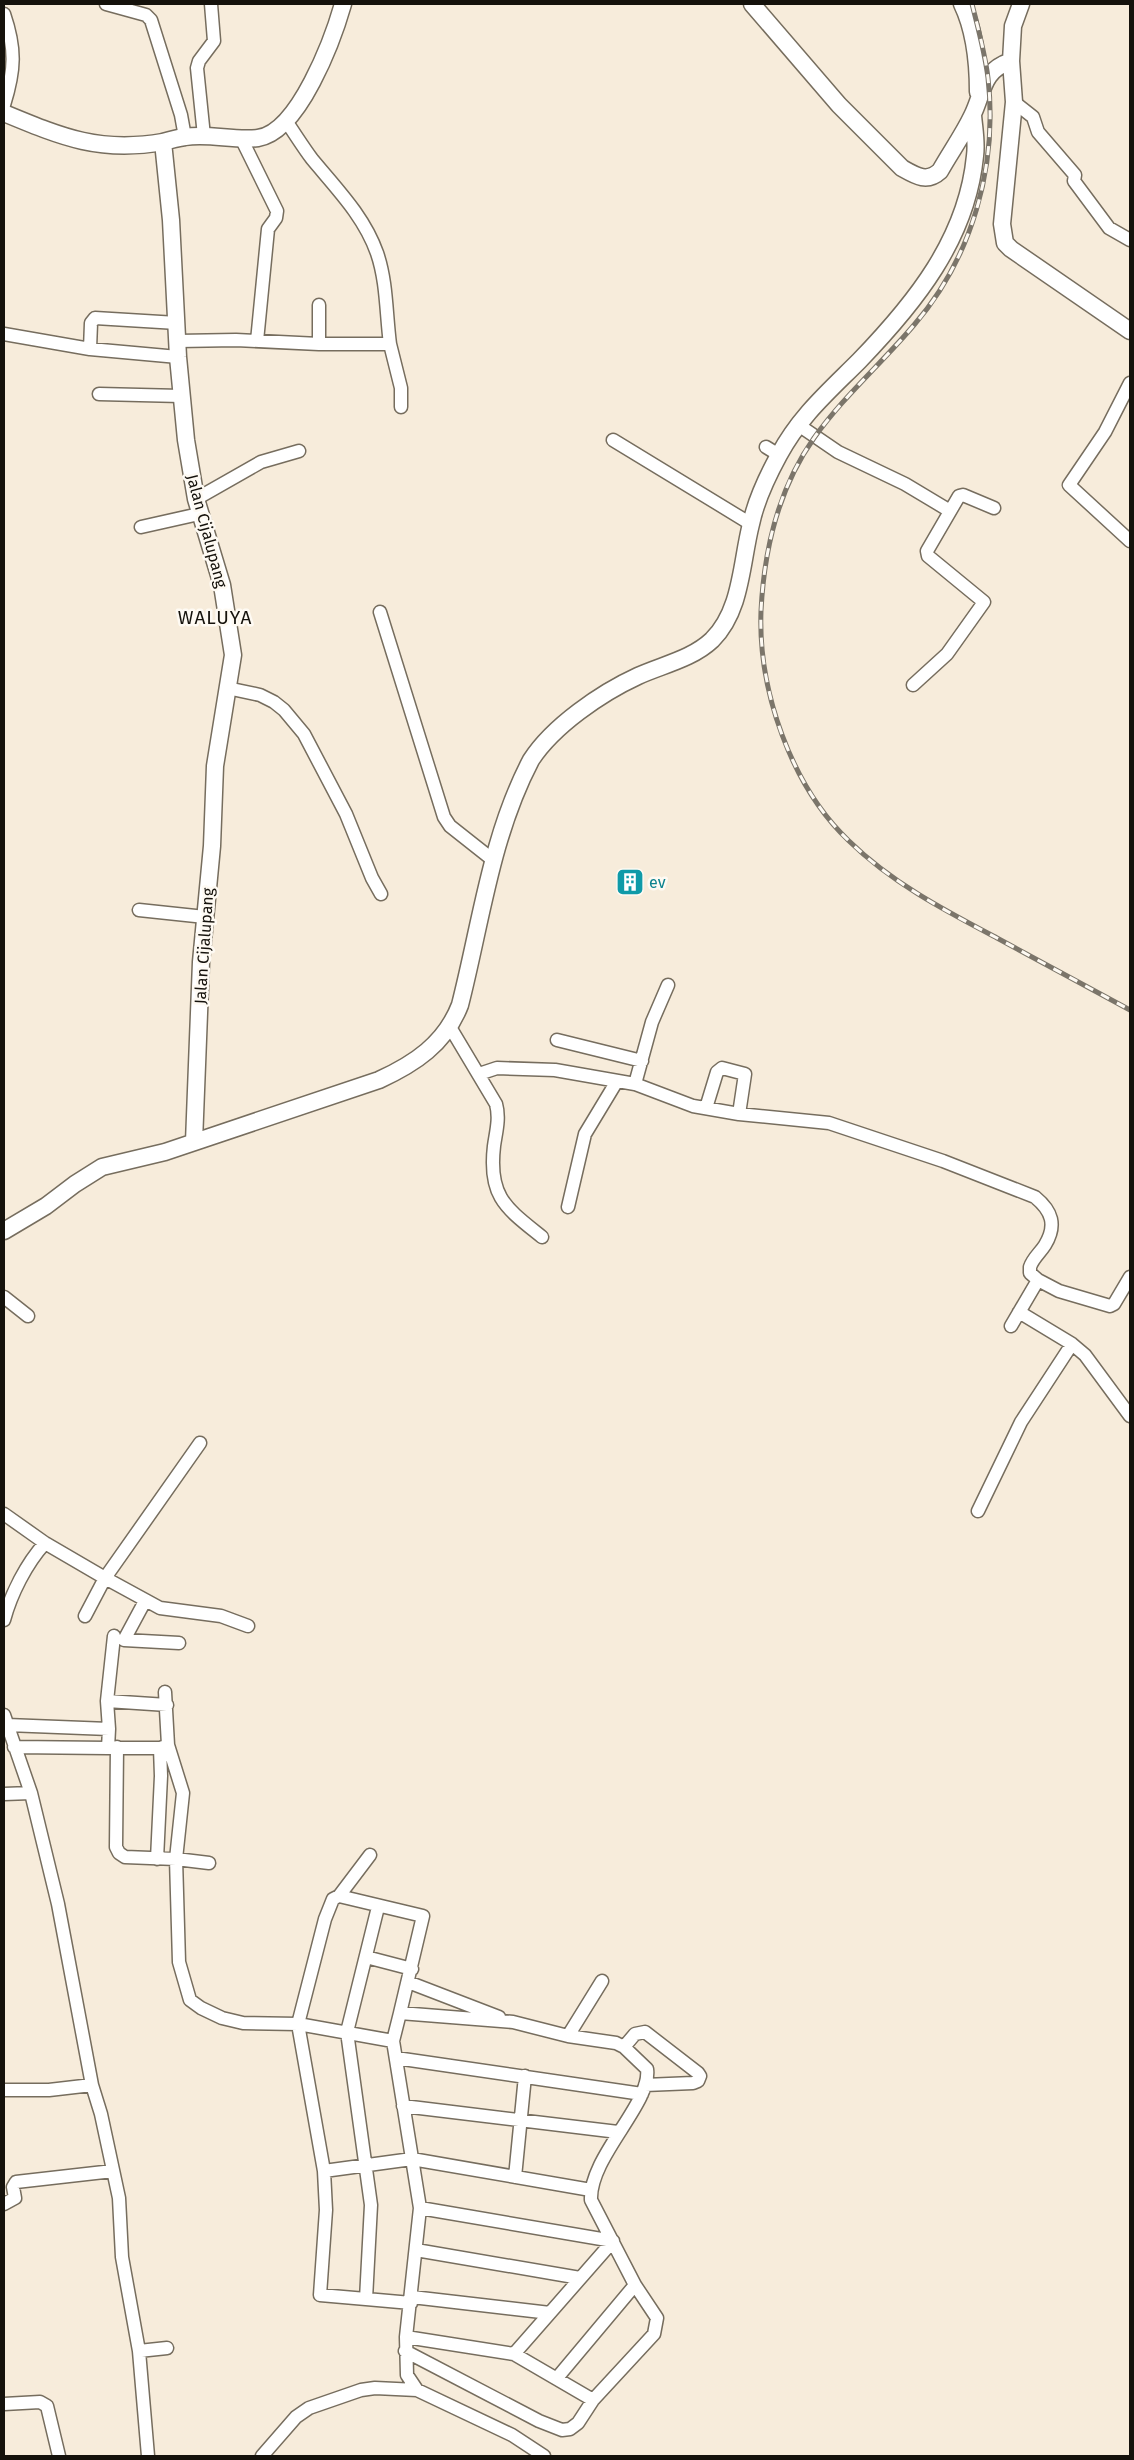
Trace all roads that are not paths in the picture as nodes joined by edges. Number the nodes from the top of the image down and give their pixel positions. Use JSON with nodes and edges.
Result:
{"nodes":[{"id":1,"x":106,"y":4,"type":"edge"},
{"id":2,"x":211,"y":4,"type":"edge"},
{"id":3,"x":343,"y":4,"type":"edge"},
{"id":4,"x":752,"y":4,"type":"edge"},
{"id":5,"x":962,"y":4,"type":"edge"},
{"id":6,"x":1021,"y":4,"type":"edge"},
{"id":7,"x":4,"y":14,"type":"edge"},
{"id":8,"x":1011,"y":61,"type":"junction"},
{"id":9,"x":978,"y":96,"type":"junction"},
{"id":10,"x":1014,"y":102,"type":"junction"},
{"id":11,"x":4,"y":105,"type":"edge"},
{"id":12,"x":4,"y":114,"type":"edge"},
{"id":13,"x":972,"y":115,"type":"junction"},
{"id":14,"x":286,"y":121,"type":"junction"},
{"id":15,"x":185,"y":136,"type":"junction"},
{"id":16,"x":204,"y":136,"type":"junction"},
{"id":17,"x":241,"y":138,"type":"junction"},
{"id":18,"x":163,"y":142,"type":"junction"},
{"id":19,"x":1130,"y":240,"type":"edge"},
{"id":20,"x":319,"y":305,"type":"dead end"},
{"id":21,"x":177,"y":323,"type":"junction"},
{"id":22,"x":1130,"y":331,"type":"edge"},
{"id":23,"x":4,"y":334,"type":"edge"},
{"id":24,"x":256,"y":341,"type":"junction"},
{"id":25,"x":319,"y":344,"type":"junction"},
{"id":26,"x":390,"y":344,"type":"junction"},
{"id":27,"x":90,"y":349,"type":"junction"},
{"id":28,"x":178,"y":349,"type":"junction"},
{"id":29,"x":1130,"y":383,"type":"edge"},
{"id":30,"x":99,"y":394,"type":"dead end"},
{"id":31,"x":181,"y":396,"type":"junction"},
{"id":32,"x":401,"y":407,"type":"dead end"},
{"id":33,"x":797,"y":424,"type":"junction"},
{"id":34,"x":613,"y":440,"type":"dead end"},
{"id":35,"x":299,"y":451,"type":"dead end"},
{"id":36,"x":197,"y":506,"type":"junction"},
{"id":37,"x":994,"y":508,"type":"dead end"},
{"id":38,"x":950,"y":510,"type":"junction"},
{"id":39,"x":750,"y":524,"type":"junction"},
{"id":40,"x":141,"y":527,"type":"dead end"},
{"id":41,"x":1130,"y":541,"type":"edge"},
{"id":42,"x":380,"y":612,"type":"dead end"},
{"id":43,"x":913,"y":685,"type":"dead end"},
{"id":44,"x":227,"y":688,"type":"junction"},
{"id":45,"x":493,"y":860,"type":"junction"},
{"id":46,"x":381,"y":894,"type":"dead end"},
{"id":47,"x":139,"y":910,"type":"dead end"},
{"id":48,"x":205,"y":917,"type":"junction"},
{"id":49,"x":668,"y":985,"type":"dead end"},
{"id":50,"x":450,"y":1027,"type":"junction"},
{"id":51,"x":557,"y":1040,"type":"dead end"},
{"id":52,"x":642,"y":1061,"type":"junction"},
{"id":53,"x":478,"y":1074,"type":"junction"},
{"id":54,"x":617,"y":1081,"type":"junction"},
{"id":55,"x":635,"y":1084,"type":"junction"},
{"id":56,"x":706,"y":1108,"type":"junction"},
{"id":57,"x":738,"y":1114,"type":"junction"},
{"id":58,"x":194,"y":1142,"type":"junction"},
{"id":59,"x":568,"y":1207,"type":"dead end"},
{"id":60,"x":4,"y":1231,"type":"edge"},
{"id":61,"x":542,"y":1237,"type":"dead end"},
{"id":62,"x":1130,"y":1277,"type":"edge"},
{"id":63,"x":1038,"y":1280,"type":"junction"},
{"id":64,"x":4,"y":1297,"type":"edge"},
{"id":65,"x":1019,"y":1312,"type":"junction"},
{"id":66,"x":28,"y":1316,"type":"dead end"},
{"id":67,"x":1011,"y":1326,"type":"dead end"},
{"id":68,"x":1072,"y":1344,"type":"junction"},
{"id":69,"x":1130,"y":1416,"type":"edge"},
{"id":70,"x":200,"y":1443,"type":"dead end"},
{"id":71,"x":978,"y":1511,"type":"dead end"},
{"id":72,"x":4,"y":1514,"type":"edge"},
{"id":73,"x":45,"y":1543,"type":"junction"},
{"id":74,"x":105,"y":1578,"type":"junction"},
{"id":75,"x":145,"y":1600,"type":"junction"},
{"id":76,"x":85,"y":1616,"type":"dead end"},
{"id":77,"x":4,"y":1620,"type":"edge"},
{"id":78,"x":248,"y":1626,"type":"dead end"},
{"id":79,"x":114,"y":1636,"type":"dead end"},
{"id":80,"x":179,"y":1643,"type":"dead end"},
{"id":81,"x":165,"y":1692,"type":"dead end"},
{"id":82,"x":107,"y":1701,"type":"junction"},
{"id":83,"x":167,"y":1705,"type":"junction"},
{"id":84,"x":6,"y":1720,"type":"edge"},
{"id":85,"x":110,"y":1729,"type":"junction"},
{"id":86,"x":14,"y":1747,"type":"junction"},
{"id":87,"x":164,"y":1747,"type":"junction"},
{"id":88,"x":112,"y":1748,"type":"junction"},
{"id":89,"x":4,"y":1794,"type":"edge"},
{"id":90,"x":31,"y":1794,"type":"junction"},
{"id":91,"x":370,"y":1855,"type":"dead end"},
{"id":92,"x":176,"y":1858,"type":"junction"},
{"id":93,"x":157,"y":1859,"type":"junction"},
{"id":94,"x":209,"y":1863,"type":"dead end"},
{"id":95,"x":340,"y":1896,"type":"junction"},
{"id":96,"x":378,"y":1907,"type":"junction"},
{"id":97,"x":366,"y":1957,"type":"junction"},
{"id":98,"x":412,"y":1969,"type":"junction"},
{"id":99,"x":602,"y":1981,"type":"dead end"},
{"id":100,"x":408,"y":1982,"type":"junction"},
{"id":101,"x":400,"y":2013,"type":"junction"},
{"id":102,"x":513,"y":2022,"type":"junction"},
{"id":103,"x":298,"y":2024,"type":"junction"},
{"id":104,"x":347,"y":2032,"type":"junction"},
{"id":105,"x":568,"y":2036,"type":"junction"},
{"id":106,"x":393,"y":2041,"type":"junction"},
{"id":107,"x":624,"y":2047,"type":"junction"},
{"id":108,"x":396,"y":2058,"type":"junction"},
{"id":109,"x":525,"y":2076,"type":"junction"},
{"id":110,"x":92,"y":2085,"type":"junction"},
{"id":111,"x":4,"y":2090,"type":"edge"},
{"id":112,"x":644,"y":2090,"type":"junction"},
{"id":113,"x":403,"y":2106,"type":"junction"},
{"id":114,"x":520,"y":2120,"type":"junction"},
{"id":115,"x":618,"y":2132,"type":"junction"},
{"id":116,"x":412,"y":2159,"type":"junction"},
{"id":117,"x":367,"y":2166,"type":"junction"},
{"id":118,"x":324,"y":2171,"type":"junction"},
{"id":119,"x":113,"y":2172,"type":"junction"},
{"id":120,"x":515,"y":2177,"type":"junction"},
{"id":121,"x":591,"y":2190,"type":"junction"},
{"id":122,"x":4,"y":2204,"type":"edge"},
{"id":123,"x":420,"y":2208,"type":"junction"},
{"id":124,"x":612,"y":2241,"type":"junction"},
{"id":125,"x":416,"y":2250,"type":"junction"},
{"id":126,"x":580,"y":2278,"type":"junction"},
{"id":127,"x":636,"y":2285,"type":"junction"},
{"id":128,"x":366,"y":2299,"type":"junction"},
{"id":129,"x":411,"y":2300,"type":"junction"},
{"id":130,"x":550,"y":2313,"type":"junction"},
{"id":131,"x":406,"y":2337,"type":"junction"},
{"id":132,"x":167,"y":2348,"type":"dead end"},
{"id":133,"x":139,"y":2351,"type":"junction"},
{"id":134,"x":405,"y":2351,"type":"junction"},
{"id":135,"x":514,"y":2354,"type":"junction"},
{"id":136,"x":557,"y":2378,"type":"junction"},
{"id":137,"x":418,"y":2390,"type":"junction"},
{"id":138,"x":593,"y":2400,"type":"junction"},
{"id":139,"x":4,"y":2404,"type":"edge"},
{"id":140,"x":59,"y":2456,"type":"edge"},
{"id":141,"x":148,"y":2456,"type":"edge"},
{"id":142,"x":262,"y":2456,"type":"edge"},
{"id":143,"x":544,"y":2456,"type":"edge"}],
"edges":[{"from":1,"to":15,"type":"street"},
{"from":2,"to":16,"type":"street"},
{"from":3,"to":14,"type":"street"},
{"from":4,"to":13,"type":"street"},
{"from":5,"to":9,"type":"street"},
{"from":6,"to":8,"type":"street"},
{"from":7,"to":11,"type":"street"},
{"from":8,"to":9,"type":"street"},
{"from":8,"to":10,"type":"street"},
{"from":9,"to":13,"type":"street"},
{"from":10,"to":19,"type":"street"},
{"from":10,"to":22,"type":"street"},
{"from":12,"to":18,"type":"street"},
{"from":13,"to":33,"type":"street"},
{"from":14,"to":17,"type":"street"},
{"from":14,"to":26,"type":"street"},
{"from":15,"to":16,"type":"street"},
{"from":15,"to":18,"type":"street"},
{"from":16,"to":17,"type":"street"},
{"from":17,"to":24,"type":"street"},
{"from":18,"to":21,"type":"street","name":"Jalan Cijalupang"},
{"from":20,"to":25,"type":"street"},
{"from":21,"to":27,"type":"street"},
{"from":21,"to":28,"type":"street","name":"Jalan Cijalupang"},
{"from":23,"to":27,"type":"street"},
{"from":24,"to":25,"type":"street"},
{"from":24,"to":28,"type":"street"},
{"from":25,"to":26,"type":"street"},
{"from":26,"to":32,"type":"street"},
{"from":27,"to":28,"type":"street"},
{"from":28,"to":31,"type":"street","name":"Jalan Cijalupang"},
{"from":29,"to":41,"type":"street"},
{"from":30,"to":31,"type":"street"},
{"from":31,"to":36,"type":"street","name":"Jalan Cijalupang"},
{"from":33,"to":38,"type":"street"},
{"from":33,"to":39,"type":"street"},
{"from":34,"to":39,"type":"street"},
{"from":35,"to":36,"type":"street"},
{"from":36,"to":40,"type":"street"},
{"from":36,"to":44,"type":"street","name":"Jalan Cijalupang"},
{"from":37,"to":38,"type":"street"},
{"from":38,"to":43,"type":"street"},
{"from":39,"to":45,"type":"street"},
{"from":42,"to":45,"type":"street"},
{"from":44,"to":46,"type":"street"},
{"from":44,"to":48,"type":"street","name":"Jalan Cijalupang"},
{"from":45,"to":50,"type":"street"},
{"from":47,"to":48,"type":"street"},
{"from":48,"to":58,"type":"street","name":"Jalan Cijalupang"},
{"from":49,"to":52,"type":"street"},
{"from":50,"to":53,"type":"street"},
{"from":50,"to":58,"type":"street"},
{"from":51,"to":52,"type":"street"},
{"from":52,"to":55,"type":"street"},
{"from":53,"to":54,"type":"street"},
{"from":53,"to":61,"type":"street"},
{"from":54,"to":55,"type":"street"},
{"from":54,"to":59,"type":"street"},
{"from":55,"to":56,"type":"street"},
{"from":56,"to":57,"type":"street"},
{"from":56,"to":57,"type":"street"},
{"from":57,"to":63,"type":"street"},
{"from":58,"to":60,"type":"street"},
{"from":62,"to":63,"type":"street"},
{"from":63,"to":65,"type":"street"},
{"from":64,"to":66,"type":"street"},
{"from":65,"to":67,"type":"street"},
{"from":65,"to":68,"type":"street"},
{"from":68,"to":69,"type":"street"},
{"from":68,"to":71,"type":"street"},
{"from":70,"to":74,"type":"street"},
{"from":72,"to":73,"type":"street"},
{"from":73,"to":74,"type":"street"},
{"from":73,"to":77,"type":"street"},
{"from":74,"to":75,"type":"street"},
{"from":74,"to":76,"type":"street"},
{"from":75,"to":78,"type":"street"},
{"from":75,"to":80,"type":"street"},
{"from":79,"to":82,"type":"street"},
{"from":81,"to":83,"type":"street"},
{"from":82,"to":83,"type":"street"},
{"from":82,"to":85,"type":"street"},
{"from":83,"to":87,"type":"street"},
{"from":84,"to":85,"type":"street"},
{"from":84,"to":86,"type":"street"},
{"from":85,"to":88,"type":"street"},
{"from":86,"to":88,"type":"street"},
{"from":86,"to":90,"type":"street"},
{"from":87,"to":88,"type":"street"},
{"from":87,"to":92,"type":"street"},
{"from":87,"to":93,"type":"street"},
{"from":88,"to":93,"type":"street"},
{"from":89,"to":90,"type":"street"},
{"from":90,"to":110,"type":"street"},
{"from":91,"to":95,"type":"street"},
{"from":92,"to":93,"type":"street"},
{"from":92,"to":94,"type":"street"},
{"from":92,"to":103,"type":"street"},
{"from":95,"to":96,"type":"street"},
{"from":95,"to":103,"type":"street"},
{"from":96,"to":97,"type":"street"},
{"from":96,"to":98,"type":"street"},
{"from":97,"to":98,"type":"street"},
{"from":97,"to":104,"type":"street"},
{"from":98,"to":100,"type":"street"},
{"from":99,"to":105,"type":"street"},
{"from":100,"to":101,"type":"street"},
{"from":100,"to":102,"type":"street"},
{"from":101,"to":102,"type":"street"},
{"from":101,"to":106,"type":"street"},
{"from":102,"to":105,"type":"street"},
{"from":103,"to":104,"type":"street"},
{"from":103,"to":118,"type":"street"},
{"from":104,"to":106,"type":"street"},
{"from":104,"to":117,"type":"street"},
{"from":105,"to":107,"type":"street"},
{"from":106,"to":108,"type":"street"},
{"from":107,"to":112,"type":"street"},
{"from":107,"to":112,"type":"street"},
{"from":108,"to":109,"type":"street"},
{"from":108,"to":113,"type":"street"},
{"from":109,"to":112,"type":"street"},
{"from":109,"to":114,"type":"street"},
{"from":110,"to":111,"type":"street"},
{"from":110,"to":119,"type":"street"},
{"from":112,"to":115,"type":"street"},
{"from":113,"to":114,"type":"street"},
{"from":113,"to":116,"type":"street"},
{"from":114,"to":115,"type":"street"},
{"from":114,"to":120,"type":"street"},
{"from":115,"to":121,"type":"street"},
{"from":116,"to":117,"type":"street"},
{"from":116,"to":120,"type":"street"},
{"from":116,"to":123,"type":"street"},
{"from":117,"to":118,"type":"street"},
{"from":117,"to":128,"type":"street"},
{"from":118,"to":128,"type":"street"},
{"from":119,"to":122,"type":"street"},
{"from":119,"to":133,"type":"street"},
{"from":120,"to":121,"type":"street"},
{"from":121,"to":124,"type":"street"},
{"from":123,"to":124,"type":"street"},
{"from":123,"to":125,"type":"street"},
{"from":124,"to":126,"type":"street"},
{"from":124,"to":127,"type":"street"},
{"from":125,"to":126,"type":"street"},
{"from":125,"to":129,"type":"street"},
{"from":126,"to":130,"type":"street"},
{"from":127,"to":136,"type":"street"},
{"from":127,"to":138,"type":"street"},
{"from":128,"to":129,"type":"street"},
{"from":129,"to":130,"type":"street"},
{"from":129,"to":131,"type":"street"},
{"from":130,"to":135,"type":"street"},
{"from":131,"to":134,"type":"street"},
{"from":131,"to":135,"type":"street"},
{"from":132,"to":133,"type":"street"},
{"from":133,"to":141,"type":"street"},
{"from":134,"to":137,"type":"street"},
{"from":134,"to":138,"type":"street"},
{"from":135,"to":136,"type":"street"},
{"from":136,"to":138,"type":"street"},
{"from":137,"to":142,"type":"street"},
{"from":137,"to":143,"type":"street"},
{"from":139,"to":140,"type":"street"}]}
